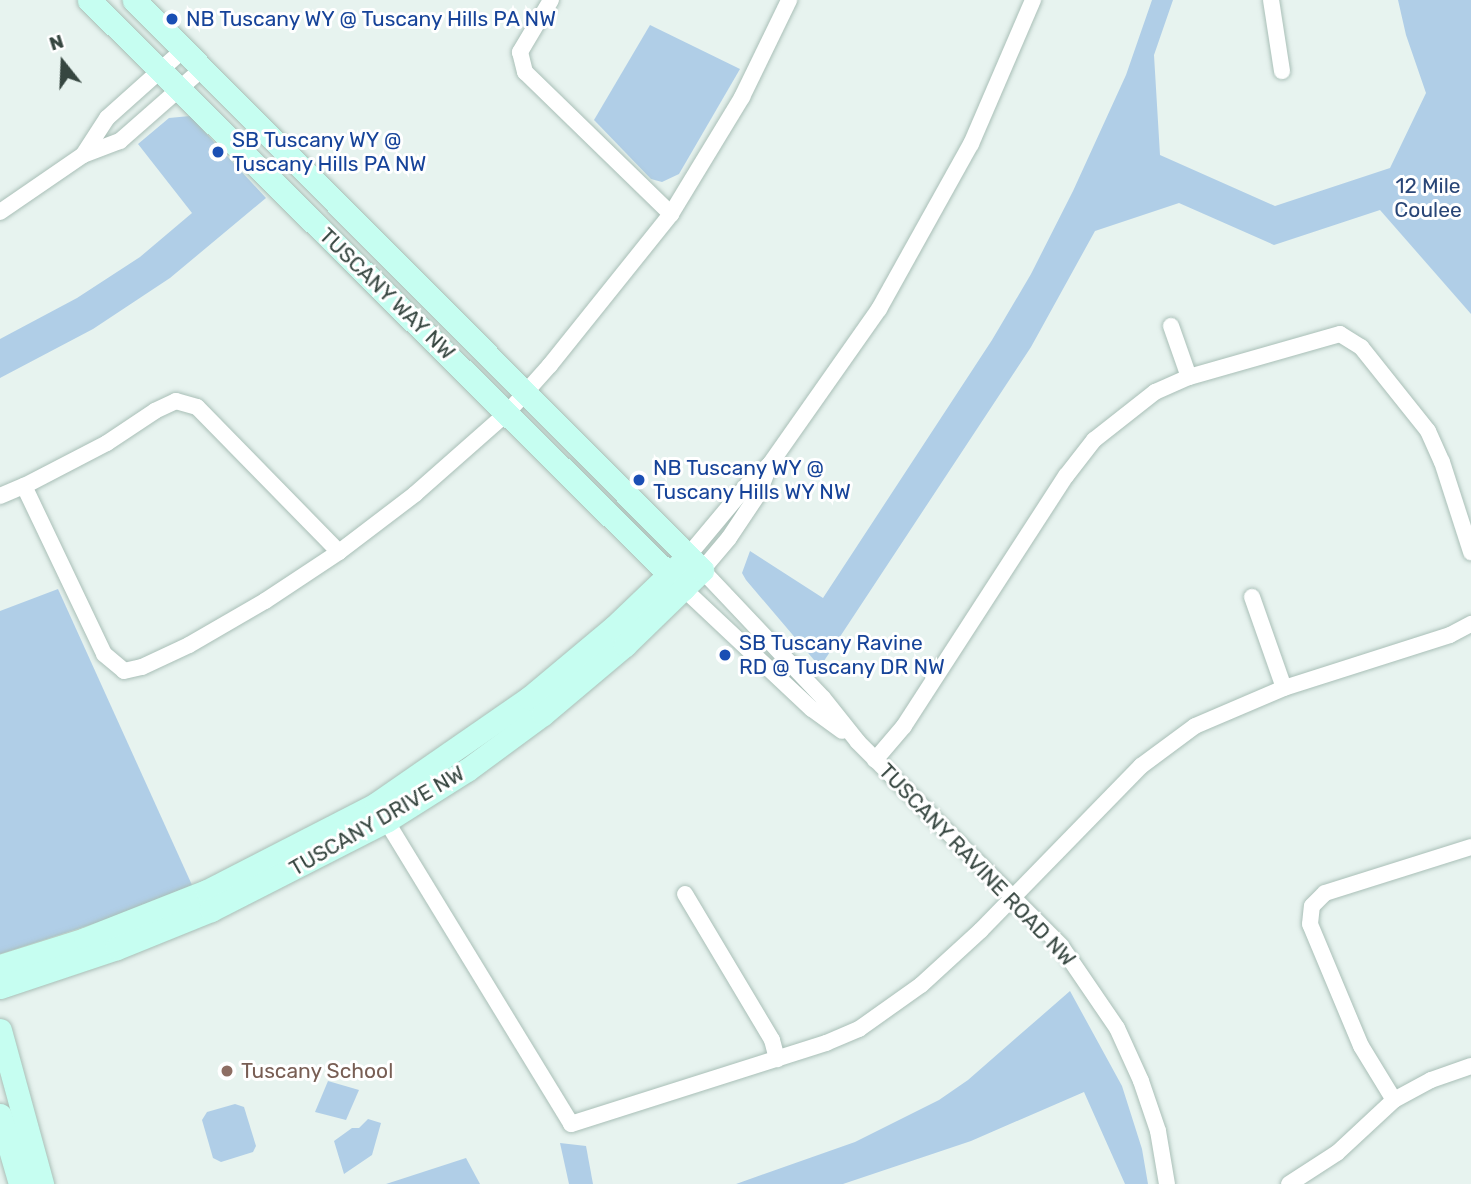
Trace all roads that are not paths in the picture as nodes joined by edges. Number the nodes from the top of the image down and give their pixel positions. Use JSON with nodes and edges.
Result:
{"nodes":[{"id":1,"x":89,"y":0,"type":"edge"},
{"id":2,"x":134,"y":0,"type":"edge"},
{"id":3,"x":551,"y":0,"type":"edge"},
{"id":4,"x":789,"y":0,"type":"edge"},
{"id":5,"x":1033,"y":0,"type":"edge"},
{"id":6,"x":1271,"y":0,"type":"edge"},
{"id":7,"x":183,"y":50,"type":"junction"},
{"id":8,"x":202,"y":69,"type":"junction"},
{"id":9,"x":1282,"y":71,"type":"dead end"},
{"id":10,"x":160,"y":72,"type":"junction"},
{"id":11,"x":178,"y":90,"type":"junction"},
{"id":12,"x":83,"y":155,"type":"junction"},
{"id":13,"x":0,"y":212,"type":"edge"},
{"id":14,"x":671,"y":214,"type":"junction"},
{"id":15,"x":1171,"y":326,"type":"dead end"},
{"id":16,"x":1189,"y":377,"type":"junction"},
{"id":17,"x":525,"y":393,"type":"junction"},
{"id":18,"x":508,"y":412,"type":"junction"},
{"id":19,"x":24,"y":486,"type":"junction"},
{"id":20,"x":0,"y":496,"type":"edge"},
{"id":21,"x":339,"y":552,"type":"junction"},
{"id":22,"x":1471,"y":552,"type":"edge"},
{"id":23,"x":694,"y":563,"type":"junction"},
{"id":24,"x":677,"y":582,"type":"junction"},
{"id":25,"x":1252,"y":597,"type":"dead end"},
{"id":26,"x":1471,"y":624,"type":"edge"},
{"id":27,"x":1284,"y":688,"type":"junction"},
{"id":28,"x":858,"y":742,"type":"junction"},
{"id":29,"x":875,"y":760,"type":"junction"},
{"id":30,"x":381,"y":812,"type":"junction"},
{"id":31,"x":1471,"y":847,"type":"edge"},
{"id":32,"x":685,"y":894,"type":"dead end"},
{"id":33,"x":1012,"y":897,"type":"junction"},
{"id":34,"x":0,"y":966,"type":"edge"},
{"id":35,"x":0,"y":987,"type":"edge"},
{"id":36,"x":0,"y":1030,"type":"edge"},
{"id":37,"x":777,"y":1059,"type":"junction"},
{"id":38,"x":1471,"y":1066,"type":"edge"},
{"id":39,"x":1394,"y":1100,"type":"junction"},
{"id":40,"x":0,"y":1115,"type":"edge"},
{"id":41,"x":20,"y":1184,"type":"edge"},
{"id":42,"x":42,"y":1184,"type":"edge"},
{"id":43,"x":1167,"y":1184,"type":"edge"},
{"id":44,"x":1289,"y":1184,"type":"edge"}],
"edges":[{"from":1,"to":10,"type":"street","name":"TUSCANY WAY NW"},
{"from":2,"to":7,"type":"street","name":"TUSCANY WAY NW"},
{"from":3,"to":14,"type":"street"},
{"from":4,"to":14,"type":"street"},
{"from":5,"to":23,"type":"street"},
{"from":6,"to":9,"type":"street"},
{"from":7,"to":8,"type":"street","name":"TUSCANY WAY NW"},
{"from":7,"to":10,"type":"street"},
{"from":8,"to":11,"type":"street"},
{"from":8,"to":17,"type":"street","name":"TUSCANY WAY NW"},
{"from":10,"to":11,"type":"street","name":"TUSCANY WAY NW"},
{"from":10,"to":12,"type":"street"},
{"from":11,"to":12,"type":"street"},
{"from":11,"to":18,"type":"street","name":"TUSCANY WAY NW"},
{"from":12,"to":13,"type":"street"},
{"from":14,"to":17,"type":"street"},
{"from":15,"to":16,"type":"street"},
{"from":16,"to":22,"type":"street"},
{"from":16,"to":29,"type":"street"},
{"from":17,"to":18,"type":"street"},
{"from":17,"to":23,"type":"street","name":"TUSCANY WAY NW"},
{"from":18,"to":21,"type":"street"},
{"from":18,"to":24,"type":"street","name":"TUSCANY WAY NW"},
{"from":19,"to":20,"type":"street"},
{"from":19,"to":21,"type":"street"},
{"from":19,"to":21,"type":"street"},
{"from":23,"to":24,"type":"street","name":"TUSCANY DRIVE NW"},
{"from":23,"to":28,"type":"street","name":"TUSCANY RAVINE ROAD NW"},
{"from":24,"to":28,"type":"street","name":"TUSCANY RAVINE ROAD NW"},
{"from":24,"to":30,"type":"street","name":"TUSCANY DRIVE NW"},
{"from":25,"to":27,"type":"street"},
{"from":26,"to":27,"type":"street"},
{"from":27,"to":33,"type":"street"},
{"from":28,"to":29,"type":"street","name":"TUSCANY RAVINE ROAD NW"},
{"from":29,"to":33,"type":"street","name":"TUSCANY RAVINE ROAD NW"},
{"from":30,"to":34,"type":"street","name":"TUSCANY DRIVE NW"},
{"from":30,"to":35,"type":"street","name":"TUSCANY DRIVE NW"},
{"from":30,"to":37,"type":"street"},
{"from":31,"to":39,"type":"street"},
{"from":32,"to":37,"type":"street"},
{"from":33,"to":37,"type":"street"},
{"from":33,"to":43,"type":"street","name":"TUSCANY RAVINE ROAD NW"},
{"from":36,"to":42,"type":"street"},
{"from":38,"to":39,"type":"street"},
{"from":39,"to":44,"type":"street"},
{"from":40,"to":41,"type":"street"}]}
